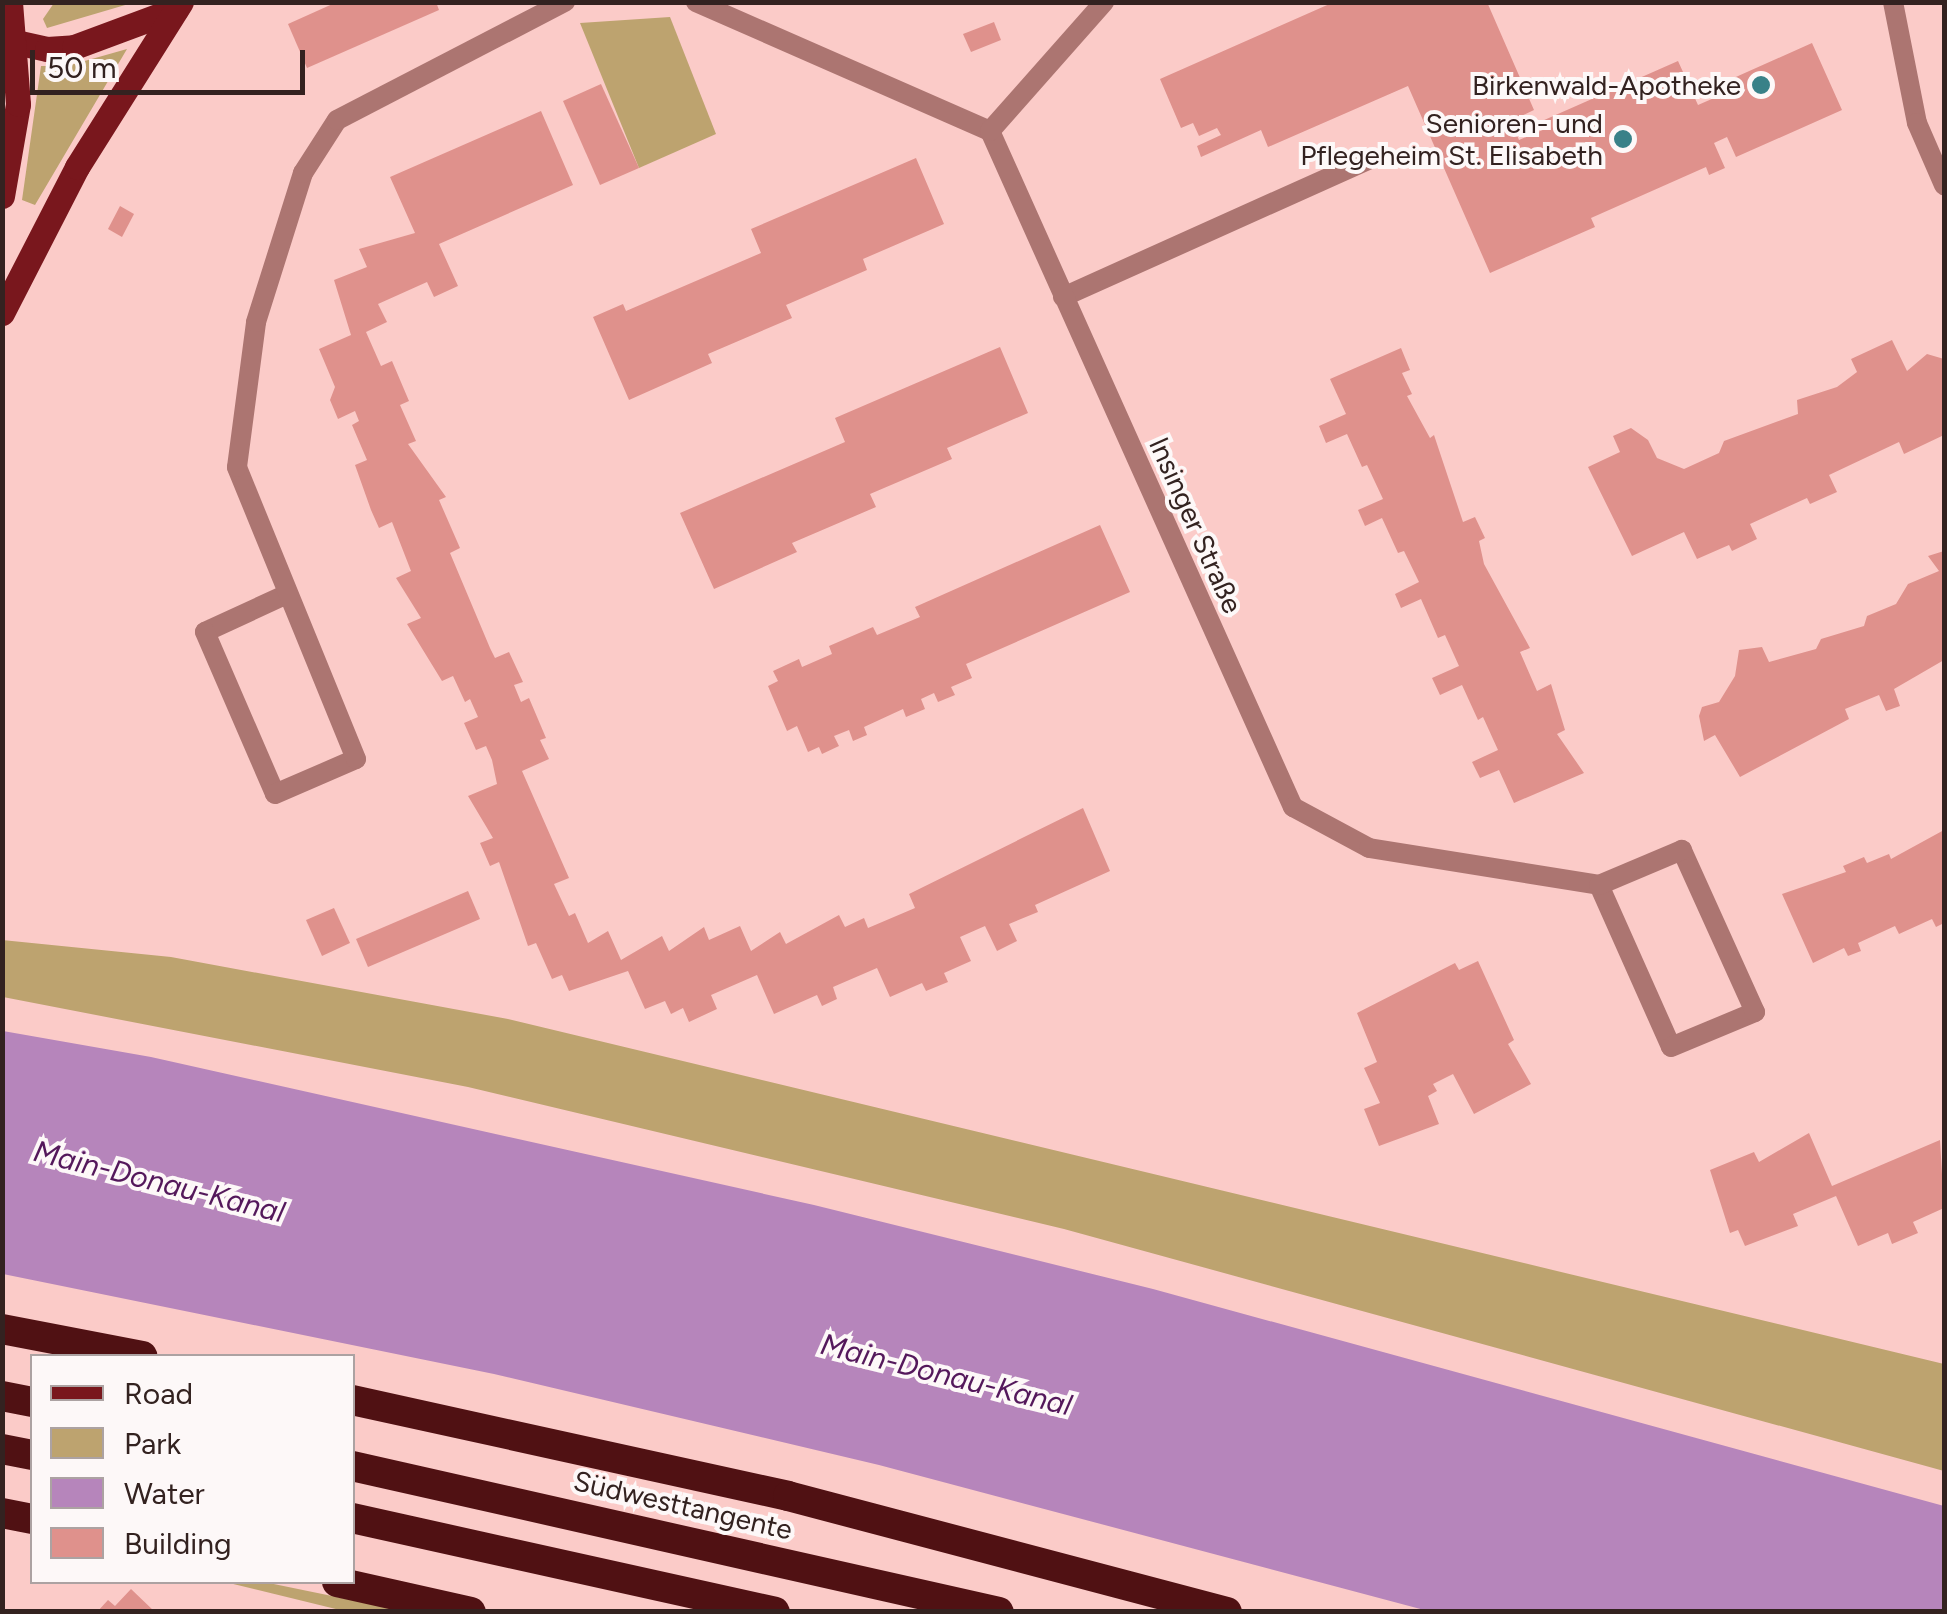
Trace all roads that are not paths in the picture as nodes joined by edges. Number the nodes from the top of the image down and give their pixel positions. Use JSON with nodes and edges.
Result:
{"nodes":[{"id":1,"x":10,"y":2,"type":"edge"},
{"id":2,"x":30,"y":2,"type":"edge"},
{"id":3,"x":565,"y":2,"type":"edge"},
{"id":4,"x":696,"y":2,"type":"edge"},
{"id":5,"x":1104,"y":2,"type":"edge"},
{"id":6,"x":1893,"y":2,"type":"edge"},
{"id":7,"x":178,"y":6,"type":"edge"},
{"id":8,"x":4,"y":43,"type":"edge"},
{"id":9,"x":990,"y":130,"type":"junction"},
{"id":10,"x":1372,"y":158,"type":"dead end"},
{"id":11,"x":1944,"y":185,"type":"edge"},
{"id":12,"x":2,"y":196,"type":"edge"},
{"id":13,"x":1063,"y":297,"type":"junction"},
{"id":14,"x":2,"y":314,"type":"edge"},
{"id":15,"x":284,"y":595,"type":"junction"},
{"id":16,"x":1599,"y":885,"type":"junction"},
{"id":17,"x":2,"y":1329,"type":"edge"},
{"id":18,"x":132,"y":1354,"type":"edge"},
{"id":19,"x":2,"y":1396,"type":"edge"},
{"id":20,"x":355,"y":1401,"type":"edge"},
{"id":21,"x":30,"y":1402,"type":"edge"},
{"id":22,"x":2,"y":1450,"type":"edge"},
{"id":23,"x":30,"y":1455,"type":"edge"},
{"id":24,"x":355,"y":1467,"type":"edge"},
{"id":25,"x":2,"y":1513,"type":"edge"},
{"id":26,"x":30,"y":1519,"type":"edge"},
{"id":27,"x":355,"y":1519,"type":"edge"},
{"id":28,"x":345,"y":1584,"type":"edge"},
{"id":29,"x":471,"y":1612,"type":"edge"},
{"id":30,"x":775,"y":1612,"type":"edge"},
{"id":31,"x":999,"y":1612,"type":"edge"},
{"id":32,"x":1227,"y":1612,"type":"edge"}],
"edges":[{"from":1,"to":8,"type":"main road"},
{"from":2,"to":8,"type":"main road"},
{"from":3,"to":15,"type":"street"},
{"from":4,"to":9,"type":"street"},
{"from":5,"to":9,"type":"street"},
{"from":6,"to":11,"type":"street"},
{"from":7,"to":8,"type":"main road"},
{"from":7,"to":14,"type":"main road"},
{"from":8,"to":12,"type":"main road"},
{"from":9,"to":13,"type":"street","name":"Insinger Straße"},
{"from":10,"to":13,"type":"street"},
{"from":13,"to":16,"type":"street","name":"Insinger Straße"},
{"from":15,"to":15,"type":"street"},
{"from":16,"to":16,"type":"street"},
{"from":17,"to":18,"type":"highway"},
{"from":19,"to":21,"type":"highway"},
{"from":20,"to":32,"type":"highway"},
{"from":22,"to":23,"type":"highway"},
{"from":24,"to":31,"type":"highway","name":"Südwesttangente"},
{"from":25,"to":26,"type":"highway"},
{"from":27,"to":30,"type":"highway"},
{"from":28,"to":29,"type":"highway"}]}
